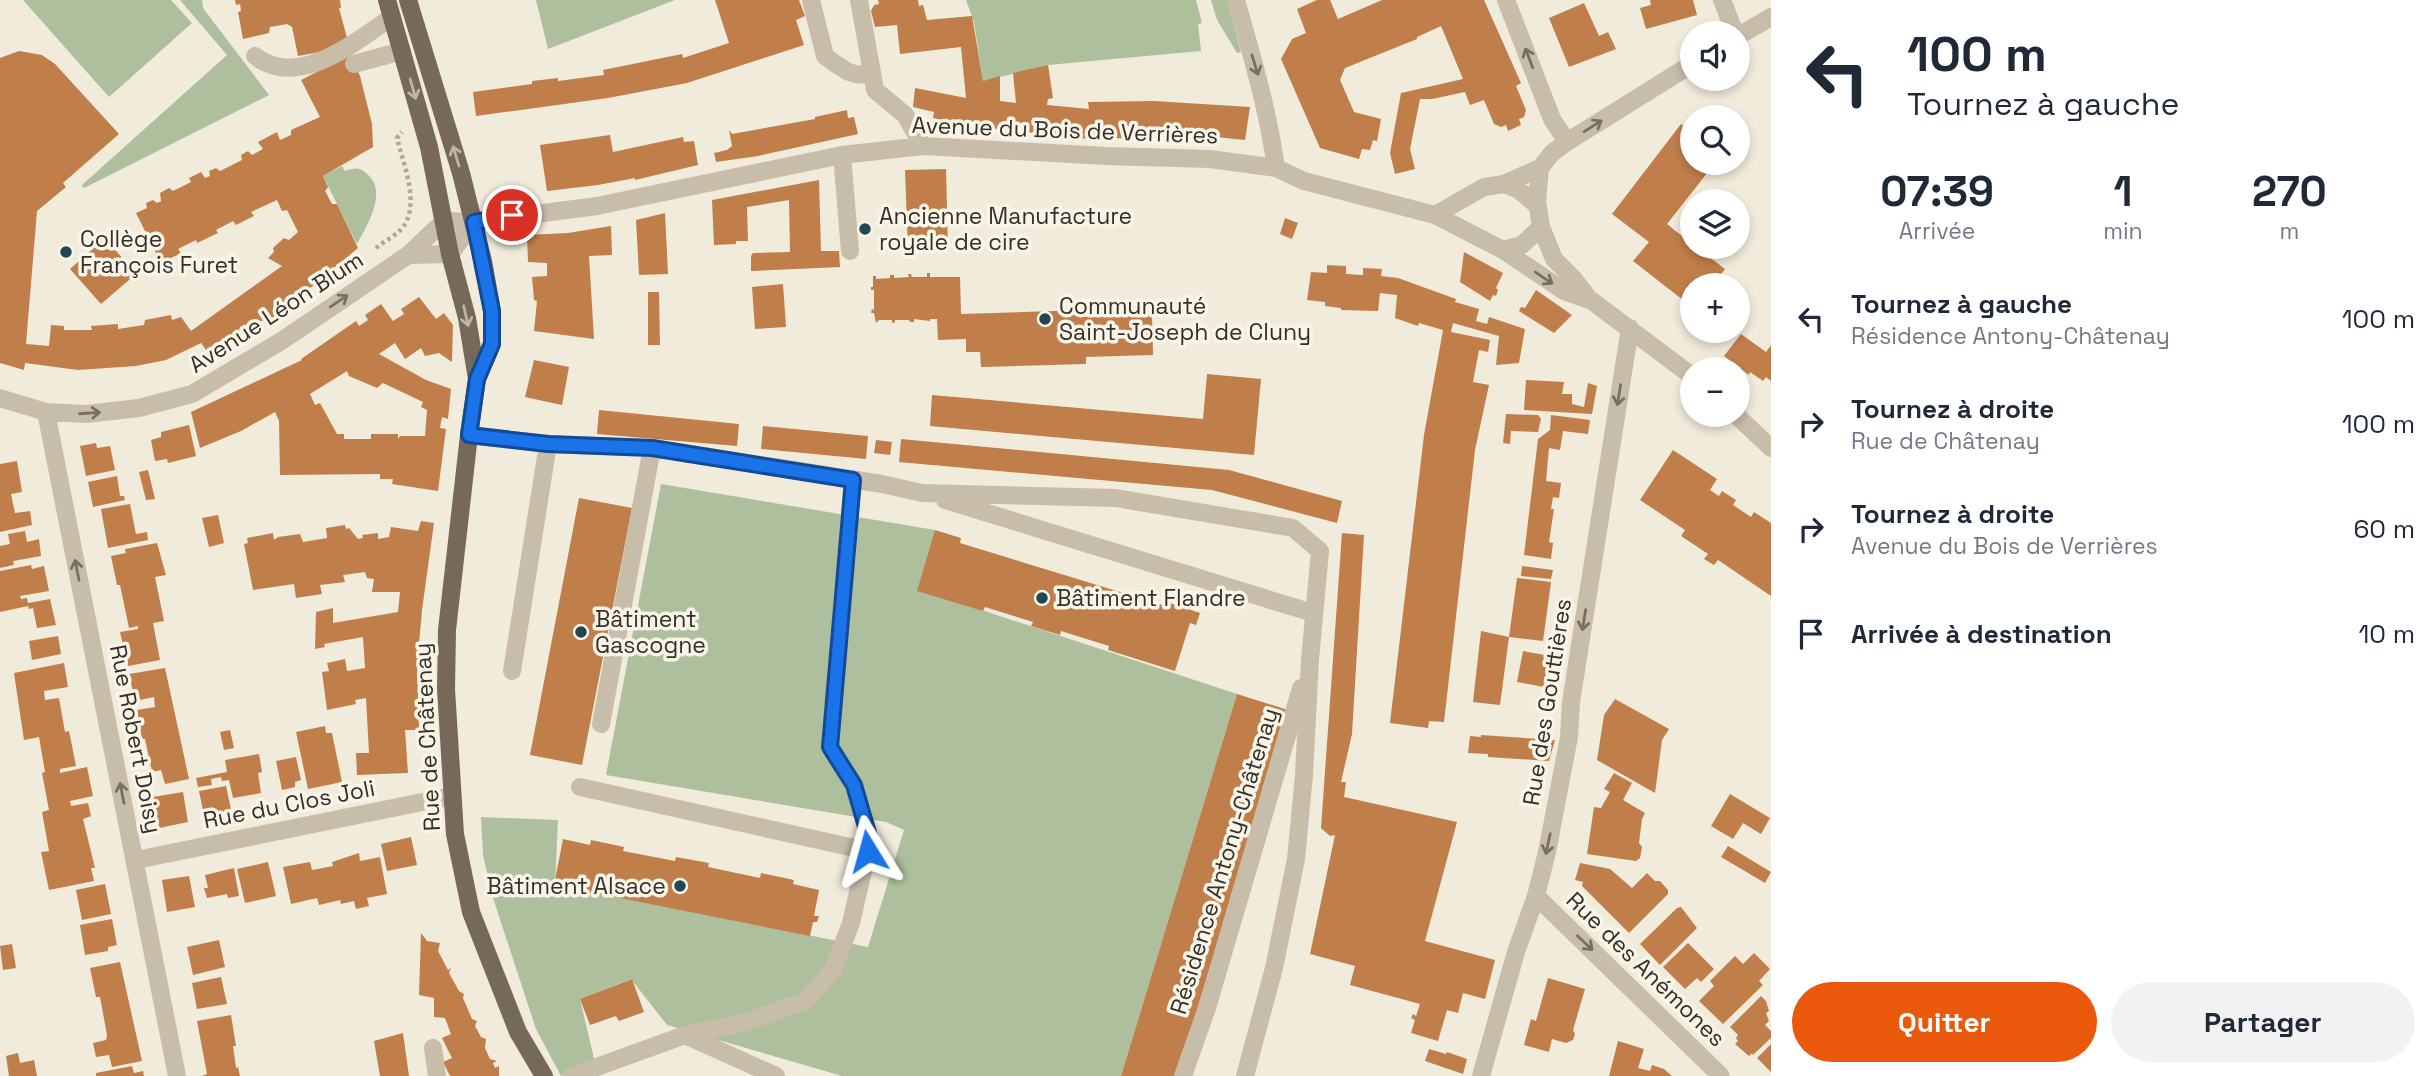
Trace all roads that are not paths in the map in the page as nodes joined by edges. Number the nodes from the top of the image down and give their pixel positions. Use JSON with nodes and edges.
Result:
{"nodes":[{"id":1,"x":408,"y":0,"type":"edge"},
{"id":2,"x":811,"y":0,"type":"edge"},
{"id":3,"x":859,"y":0,"type":"edge"},
{"id":4,"x":1236,"y":0,"type":"edge"},
{"id":5,"x":1506,"y":0,"type":"edge"},
{"id":6,"x":1722,"y":0,"type":"edge"},
{"id":7,"x":390,"y":8,"type":"edge"},
{"id":8,"x":1771,"y":17,"type":"edge"},
{"id":9,"x":1730,"y":21,"type":"edge"},
{"id":10,"x":1750,"y":28,"type":"edge"},
{"id":11,"x":402,"y":51,"type":"junction"},
{"id":12,"x":255,"y":56,"type":"dead end"},
{"id":13,"x":354,"y":64,"type":"dead end"},
{"id":14,"x":1680,"y":71,"type":"edge"},
{"id":15,"x":871,"y":73,"type":"junction"},
{"id":16,"x":1567,"y":142,"type":"junction"},
{"id":17,"x":923,"y":146,"type":"junction"},
{"id":18,"x":842,"y":155,"type":"junction"},
{"id":19,"x":1276,"y":168,"type":"junction"},
{"id":20,"x":1539,"y":168,"type":"junction"},
{"id":21,"x":1504,"y":184,"type":"junction"},
{"id":22,"x":1470,"y":195,"type":"junction"},
{"id":23,"x":1538,"y":206,"type":"junction"},
{"id":24,"x":1436,"y":215,"type":"junction"},
{"id":25,"x":444,"y":221,"type":"junction"},
{"id":26,"x":474,"y":222,"type":"junction"},
{"id":27,"x":1541,"y":227,"type":"junction"},
{"id":28,"x":1471,"y":234,"type":"junction"},
{"id":29,"x":1503,"y":250,"type":"junction"},
{"id":30,"x":850,"y":251,"type":"dead end"},
{"id":31,"x":450,"y":254,"type":"junction"},
{"id":32,"x":409,"y":255,"type":"junction"},
{"id":33,"x":1589,"y":299,"type":"junction"},
{"id":34,"x":1630,"y":328,"type":"junction"},
{"id":35,"x":1680,"y":367,"type":"edge"},
{"id":36,"x":477,"y":379,"type":"junction"},
{"id":37,"x":0,"y":398,"type":"edge"},
{"id":38,"x":46,"y":412,"type":"junction"},
{"id":39,"x":1749,"y":427,"type":"edge"},
{"id":40,"x":469,"y":435,"type":"junction"},
{"id":41,"x":548,"y":444,"type":"junction"},
{"id":42,"x":652,"y":448,"type":"junction"},
{"id":43,"x":1771,"y":448,"type":"edge"},
{"id":44,"x":853,"y":480,"type":"junction"},
{"id":45,"x":922,"y":493,"type":"junction"},
{"id":46,"x":1313,"y":613,"type":"junction"},
{"id":47,"x":1310,"y":660,"type":"junction"},
{"id":48,"x":512,"y":671,"type":"dead end"},
{"id":49,"x":601,"y":724,"type":"dead end"},
{"id":50,"x":580,"y":787,"type":"dead end"},
{"id":51,"x":452,"y":796,"type":"junction"},
{"id":52,"x":868,"y":851,"type":"junction"},
{"id":53,"x":136,"y":860,"type":"junction"},
{"id":54,"x":1536,"y":896,"type":"junction"},
{"id":55,"x":685,"y":1035,"type":"junction"},
{"id":56,"x":433,"y":1048,"type":"dead end"},
{"id":57,"x":177,"y":1076,"type":"edge"},
{"id":58,"x":437,"y":1076,"type":"edge"},
{"id":59,"x":544,"y":1076,"type":"edge"},
{"id":60,"x":572,"y":1076,"type":"edge"},
{"id":61,"x":776,"y":1076,"type":"edge"},
{"id":62,"x":1184,"y":1076,"type":"edge"},
{"id":63,"x":1245,"y":1076,"type":"edge"},
{"id":64,"x":1481,"y":1076,"type":"edge"},
{"id":65,"x":1721,"y":1076,"type":"edge"}],
"edges":[{"from":26,"to":1,"type":"main road","name":"Rue de Châtenay","one_way":true},
{"from":2,"to":15,"type":"street"},
{"from":3,"to":15,"type":"street"},
{"from":4,"to":19,"type":"street","one_way":true},
{"from":16,"to":5,"type":"street","one_way":true},
{"from":6,"to":9,"type":"street"},
{"from":7,"to":11,"type":"main road","name":"Rue de Châtenay"},
{"from":7,"to":12,"type":"street"},
{"from":8,"to":10,"type":"street"},
{"from":11,"to":13,"type":"street"},
{"from":11,"to":25,"type":"main road","name":"Rue de Châtenay","one_way":true},
{"from":16,"to":14,"type":"street","one_way":true},
{"from":15,"to":17,"type":"street"},
{"from":16,"to":20,"type":"street"},
{"from":17,"to":18,"type":"street","name":"Avenue du Bois de Verrières"},
{"from":17,"to":19,"type":"street","name":"Avenue du Bois de Verrières"},
{"from":18,"to":26,"type":"street","name":"Avenue du Bois de Verrières"},
{"from":18,"to":30,"type":"street"},
{"from":19,"to":24,"type":"street","name":"Avenue du Bois de Verrières"},
{"from":20,"to":21,"type":"street"},
{"from":20,"to":23,"type":"street","name":"Avenue du Bois de Verrières"},
{"from":21,"to":22,"type":"street"},
{"from":21,"to":23,"type":"street"},
{"from":22,"to":24,"type":"street"},
{"from":22,"to":28,"type":"street"},
{"from":23,"to":27,"type":"street","name":"Avenue du Bois de Verrières"},
{"from":24,"to":28,"type":"street","name":"Avenue du Bois de Verrières"},
{"from":25,"to":26,"type":"street","name":"Avenue du Bois de Verrières"},
{"from":25,"to":31,"type":"main road","name":"Rue de Châtenay"},
{"from":25,"to":32,"type":"street","name":"Avenue Léon Blum"},
{"from":26,"to":31,"type":"street"},
{"from":26,"to":36,"type":"main road","name":"Rue de Châtenay"},
{"from":27,"to":29,"type":"street"},
{"from":27,"to":33,"type":"street","name":"Avenue du Bois de Verrières"},
{"from":28,"to":29,"type":"street","name":"Avenue du Bois de Verrières"},
{"from":29,"to":33,"type":"street","name":"Avenue du Bois de Verrières","one_way":true},
{"from":31,"to":32,"type":"street"},
{"from":31,"to":36,"type":"main road","name":"Rue de Châtenay","one_way":true},
{"from":38,"to":32,"type":"street","name":"Avenue Léon Blum","one_way":true},
{"from":33,"to":34,"type":"street","name":"Avenue du Bois de Verrières"},
{"from":34,"to":35,"type":"street","name":"Avenue du Bois de Verrières"},
{"from":34,"to":54,"type":"street","name":"Rue des Gouttières","one_way":true},
{"from":36,"to":40,"type":"main road","name":"Rue de Châtenay"},
{"from":37,"to":38,"type":"street","name":"Avenue Léon Blum"},
{"from":53,"to":38,"type":"street","name":"Rue Robert Doisy","one_way":true},
{"from":39,"to":43,"type":"street"},
{"from":40,"to":41,"type":"street","name":"Résidence Antony-Châtenay"},
{"from":40,"to":51,"type":"main road","name":"Rue de Châtenay"},
{"from":41,"to":42,"type":"street","name":"Résidence Antony-Châtenay"},
{"from":41,"to":48,"type":"street"},
{"from":42,"to":44,"type":"street","name":"Résidence Antony-Châtenay"},
{"from":42,"to":49,"type":"street"},
{"from":44,"to":45,"type":"street","name":"Résidence Antony-Châtenay"},
{"from":44,"to":52,"type":"street"},
{"from":45,"to":46,"type":"street","name":"Résidence Antony-Châtenay"},
{"from":45,"to":46,"type":"street","name":"Résidence Antony-Châtenay"},
{"from":46,"to":47,"type":"street","name":"Résidence Antony-Châtenay"},
{"from":47,"to":62,"type":"street","name":"Résidence Antony-Châtenay"},
{"from":47,"to":63,"type":"street","name":"Résidence Antony-Châtenay"},
{"from":50,"to":52,"type":"street"},
{"from":51,"to":53,"type":"street","name":"Rue du Clos Joli"},
{"from":51,"to":59,"type":"main road","name":"Rue de Châtenay"},
{"from":52,"to":55,"type":"street"},
{"from":53,"to":57,"type":"street","name":"Rue Robert Doisy"},
{"from":54,"to":64,"type":"street","name":"Rue des Gouttières"},
{"from":54,"to":65,"type":"street","name":"Rue des Anémones","one_way":true},
{"from":55,"to":60,"type":"street"},
{"from":55,"to":61,"type":"street"},
{"from":56,"to":58,"type":"street"}]}
